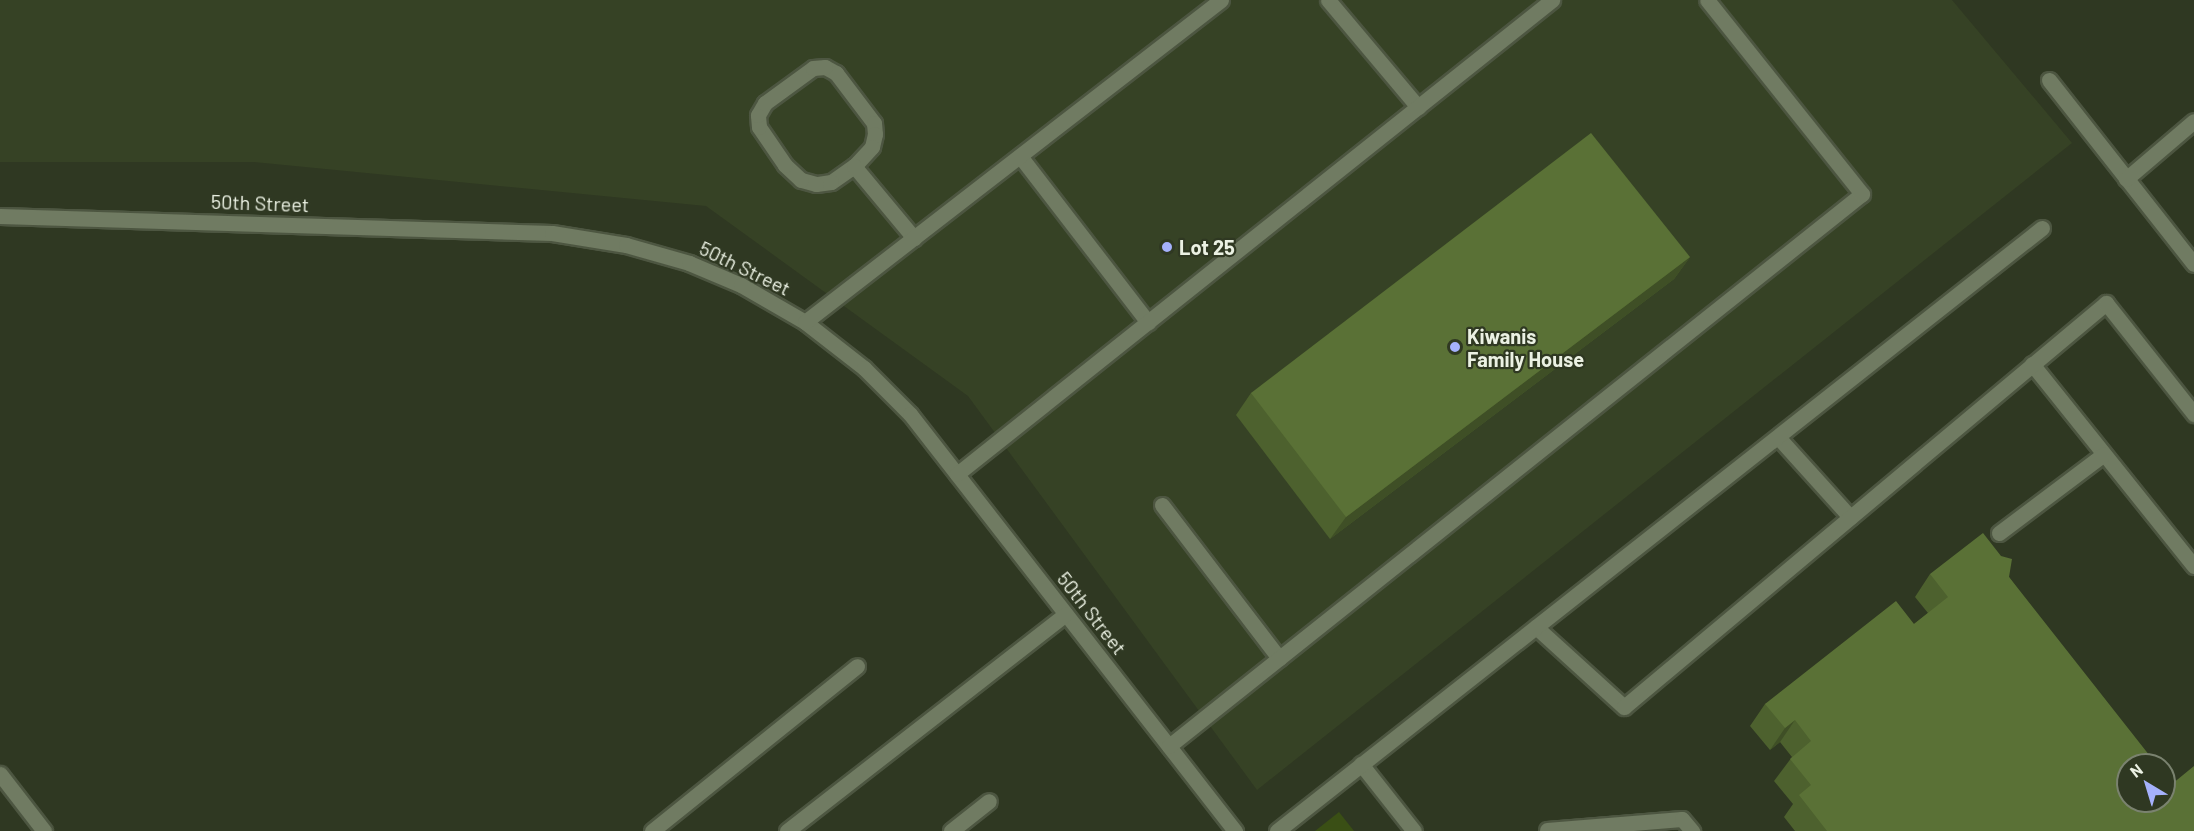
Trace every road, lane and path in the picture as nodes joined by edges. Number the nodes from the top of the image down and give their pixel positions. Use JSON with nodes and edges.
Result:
{"nodes":[{"id":1,"x":1221,"y":0,"type":"edge"},
{"id":2,"x":1328,"y":0,"type":"edge"},
{"id":3,"x":1552,"y":0,"type":"edge"},
{"id":4,"x":1707,"y":0,"type":"edge"},
{"id":5,"x":2049,"y":80,"type":"dead end"},
{"id":6,"x":1418,"y":107,"type":"junction"},
{"id":7,"x":2194,"y":121,"type":"edge"},
{"id":8,"x":1020,"y":156,"type":"junction"},
{"id":9,"x":854,"y":166,"type":"junction"},
{"id":10,"x":2127,"y":179,"type":"junction"},
{"id":11,"x":0,"y":216,"type":"edge"},
{"id":12,"x":2042,"y":228,"type":"dead end"},
{"id":13,"x":914,"y":238,"type":"junction"},
{"id":14,"x":2194,"y":264,"type":"edge"},
{"id":15,"x":805,"y":322,"type":"junction"},
{"id":16,"x":1148,"y":322,"type":"junction"},
{"id":17,"x":2032,"y":364,"type":"junction"},
{"id":18,"x":2194,"y":414,"type":"edge"},
{"id":19,"x":1778,"y":437,"type":"junction"},
{"id":20,"x":2104,"y":454,"type":"junction"},
{"id":21,"x":957,"y":474,"type":"junction"},
{"id":22,"x":1162,"y":505,"type":"dead end"},
{"id":23,"x":1850,"y":517,"type":"junction"},
{"id":24,"x":1999,"y":533,"type":"dead end"},
{"id":25,"x":2194,"y":566,"type":"edge"},
{"id":26,"x":1066,"y":614,"type":"junction"},
{"id":27,"x":1536,"y":627,"type":"junction"},
{"id":28,"x":1279,"y":658,"type":"junction"},
{"id":29,"x":857,"y":666,"type":"dead end"},
{"id":30,"x":1169,"y":746,"type":"junction"},
{"id":31,"x":1361,"y":764,"type":"junction"},
{"id":32,"x":0,"y":774,"type":"edge"},
{"id":33,"x":990,"y":801,"type":"dead end"},
{"id":34,"x":1547,"y":830,"type":"edge"},
{"id":35,"x":44,"y":831,"type":"edge"},
{"id":36,"x":652,"y":831,"type":"edge"},
{"id":37,"x":787,"y":831,"type":"edge"},
{"id":38,"x":951,"y":831,"type":"edge"},
{"id":39,"x":1235,"y":831,"type":"edge"},
{"id":40,"x":1277,"y":831,"type":"edge"},
{"id":41,"x":1414,"y":831,"type":"edge"},
{"id":42,"x":1692,"y":831,"type":"edge"}],
"edges":[{"from":1,"to":8,"type":"street"},
{"from":2,"to":6,"type":"street"},
{"from":3,"to":6,"type":"street"},
{"from":4,"to":28,"type":"street"},
{"from":5,"to":10,"type":"street"},
{"from":6,"to":16,"type":"street"},
{"from":7,"to":10,"type":"street"},
{"from":8,"to":13,"type":"street"},
{"from":8,"to":16,"type":"street"},
{"from":9,"to":9,"type":"street"},
{"from":9,"to":13,"type":"street"},
{"from":10,"to":14,"type":"street"},
{"from":11,"to":15,"type":"street","name":"50th Street"},
{"from":12,"to":19,"type":"street"},
{"from":13,"to":15,"type":"street"},
{"from":15,"to":21,"type":"street","name":"50th Street"},
{"from":16,"to":21,"type":"street"},
{"from":17,"to":18,"type":"street"},
{"from":17,"to":20,"type":"street"},
{"from":17,"to":23,"type":"street"},
{"from":19,"to":23,"type":"street"},
{"from":19,"to":27,"type":"street"},
{"from":20,"to":24,"type":"street"},
{"from":20,"to":25,"type":"street"},
{"from":21,"to":26,"type":"street","name":"50th Street"},
{"from":22,"to":28,"type":"street"},
{"from":23,"to":27,"type":"street"},
{"from":26,"to":30,"type":"street","name":"50th Street"},
{"from":26,"to":37,"type":"street"},
{"from":27,"to":31,"type":"street"},
{"from":28,"to":30,"type":"street"},
{"from":29,"to":36,"type":"street"},
{"from":30,"to":39,"type":"street","name":"50th Street"},
{"from":31,"to":40,"type":"street"},
{"from":31,"to":41,"type":"street"},
{"from":32,"to":35,"type":"street"},
{"from":33,"to":38,"type":"street"},
{"from":34,"to":42,"type":"street"}]}
